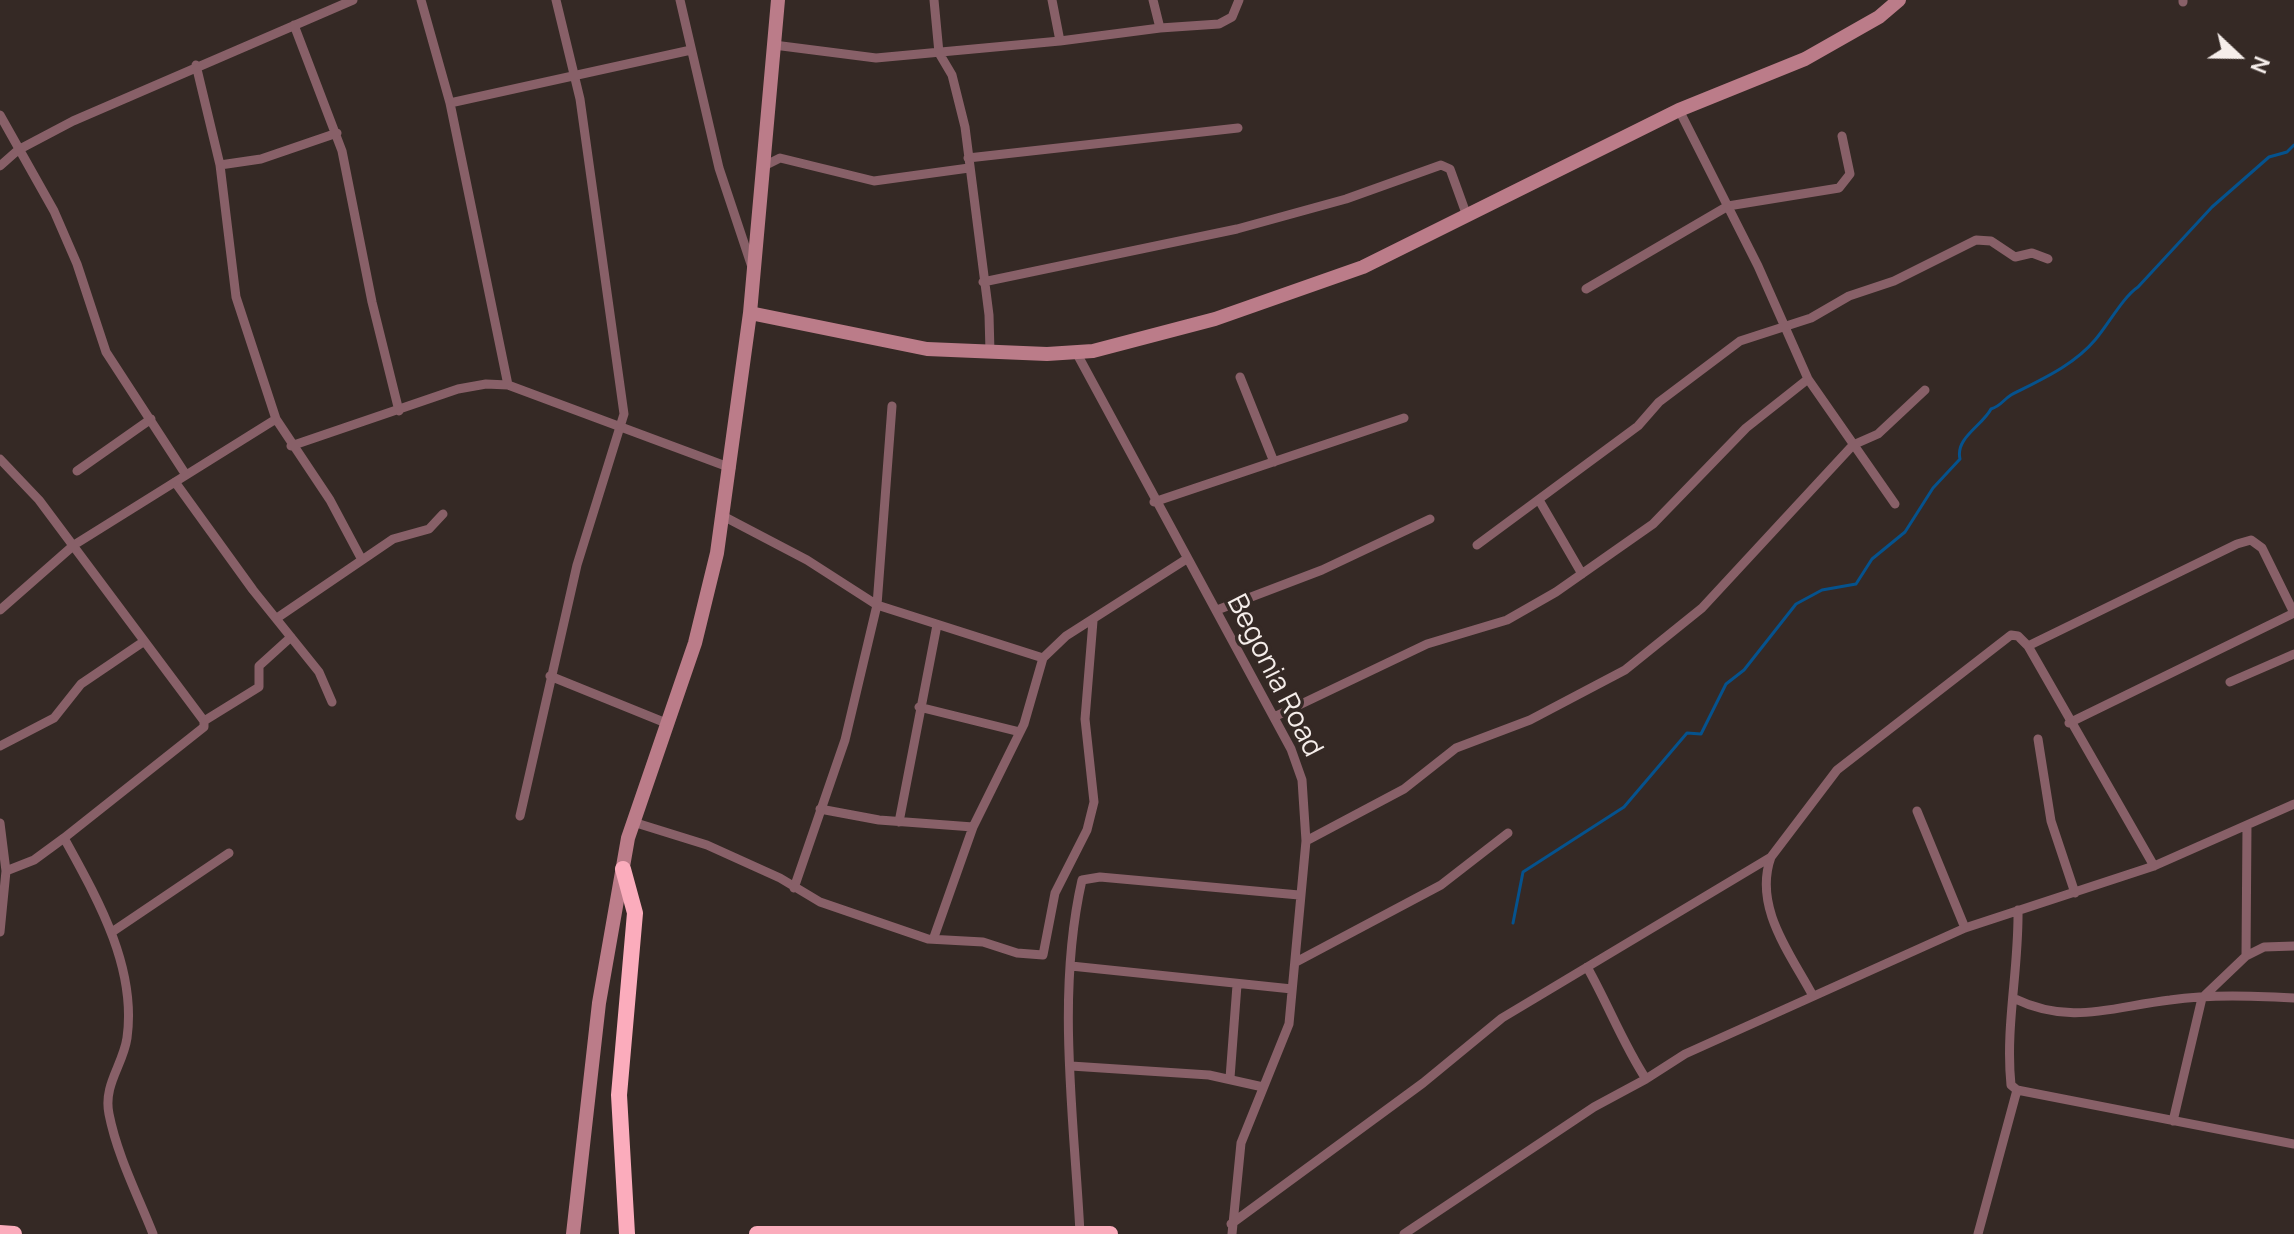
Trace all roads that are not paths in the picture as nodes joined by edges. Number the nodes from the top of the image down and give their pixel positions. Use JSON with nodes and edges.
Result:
{"nodes":[{"id":1,"x":353,"y":0,"type":"edge"},
{"id":2,"x":421,"y":0,"type":"edge"},
{"id":3,"x":556,"y":0,"type":"edge"},
{"id":4,"x":680,"y":0,"type":"edge"},
{"id":5,"x":778,"y":0,"type":"edge"},
{"id":6,"x":934,"y":0,"type":"edge"},
{"id":7,"x":1052,"y":0,"type":"edge"},
{"id":8,"x":1153,"y":0,"type":"edge"},
{"id":9,"x":1239,"y":0,"type":"edge"},
{"id":10,"x":1899,"y":0,"type":"edge"},
{"id":11,"x":294,"y":25,"type":"junction"},
{"id":12,"x":1160,"y":28,"type":"junction"},
{"id":13,"x":1060,"y":41,"type":"junction"},
{"id":14,"x":774,"y":45,"type":"junction"},
{"id":15,"x":691,"y":50,"type":"junction"},
{"id":16,"x":939,"y":53,"type":"junction"},
{"id":17,"x":196,"y":65,"type":"junction"},
{"id":18,"x":576,"y":76,"type":"junction"},
{"id":19,"x":450,"y":103,"type":"junction"},
{"id":20,"x":1679,"y":110,"type":"junction"},
{"id":21,"x":0,"y":115,"type":"edge"},
{"id":22,"x":1238,"y":128,"type":"dead end"},
{"id":23,"x":337,"y":133,"type":"junction"},
{"id":24,"x":1842,"y":136,"type":"dead end"},
{"id":25,"x":18,"y":150,"type":"junction"},
{"id":26,"x":968,"y":163,"type":"junction"},
{"id":27,"x":220,"y":165,"type":"junction"},
{"id":28,"x":0,"y":166,"type":"edge"},
{"id":29,"x":764,"y":166,"type":"junction"},
{"id":30,"x":1728,"y":206,"type":"junction"},
{"id":31,"x":1467,"y":216,"type":"junction"},
{"id":32,"x":2048,"y":259,"type":"dead end"},
{"id":33,"x":754,"y":274,"type":"junction"},
{"id":34,"x":983,"y":282,"type":"junction"},
{"id":35,"x":1586,"y":289,"type":"dead end"},
{"id":36,"x":750,"y":313,"type":"junction"},
{"id":37,"x":1787,"y":327,"type":"junction"},
{"id":38,"x":990,"y":352,"type":"junction"},
{"id":39,"x":1076,"y":352,"type":"junction"},
{"id":40,"x":1240,"y":377,"type":"dead end"},
{"id":41,"x":1808,"y":379,"type":"junction"},
{"id":42,"x":508,"y":385,"type":"junction"},
{"id":43,"x":1925,"y":390,"type":"dead end"},
{"id":44,"x":892,"y":406,"type":"dead end"},
{"id":45,"x":399,"y":411,"type":"junction"},
{"id":46,"x":1404,"y":418,"type":"dead end"},
{"id":47,"x":151,"y":419,"type":"junction"},
{"id":48,"x":276,"y":419,"type":"junction"},
{"id":49,"x":622,"y":429,"type":"junction"},
{"id":50,"x":1853,"y":445,"type":"junction"},
{"id":51,"x":291,"y":446,"type":"junction"},
{"id":52,"x":0,"y":459,"type":"edge"},
{"id":53,"x":1274,"y":462,"type":"junction"},
{"id":54,"x":731,"y":468,"type":"junction"},
{"id":55,"x":77,"y":471,"type":"dead end"},
{"id":56,"x":186,"y":475,"type":"junction"},
{"id":57,"x":175,"y":482,"type":"junction"},
{"id":58,"x":1539,"y":500,"type":"junction"},
{"id":59,"x":1154,"y":502,"type":"junction"},
{"id":60,"x":1895,"y":504,"type":"dead end"},
{"id":61,"x":443,"y":514,"type":"dead end"},
{"id":62,"x":723,"y":516,"type":"junction"},
{"id":63,"x":1430,"y":519,"type":"dead end"},
{"id":64,"x":74,"y":545,"type":"junction"},
{"id":65,"x":1477,"y":545,"type":"dead end"},
{"id":66,"x":362,"y":560,"type":"junction"},
{"id":67,"x":1185,"y":560,"type":"junction"},
{"id":68,"x":1582,"y":574,"type":"junction"},
{"id":69,"x":877,"y":605,"type":"junction"},
{"id":70,"x":0,"y":610,"type":"edge"},
{"id":71,"x":1217,"y":610,"type":"junction"},
{"id":72,"x":277,"y":618,"type":"junction"},
{"id":73,"x":1093,"y":621,"type":"junction"},
{"id":74,"x":937,"y":625,"type":"junction"},
{"id":75,"x":291,"y":637,"type":"junction"},
{"id":76,"x":143,"y":642,"type":"junction"},
{"id":77,"x":2028,"y":646,"type":"junction"},
{"id":78,"x":2294,"y":654,"type":"edge"},
{"id":79,"x":1043,"y":658,"type":"junction"},
{"id":80,"x":550,"y":676,"type":"junction"},
{"id":81,"x":2230,"y":682,"type":"dead end"},
{"id":82,"x":332,"y":702,"type":"dead end"},
{"id":83,"x":919,"y":707,"type":"junction"},
{"id":84,"x":1274,"y":717,"type":"junction"},
{"id":85,"x":204,"y":721,"type":"junction"},
{"id":86,"x":666,"y":723,"type":"junction"},
{"id":87,"x":2069,"y":723,"type":"junction"},
{"id":88,"x":1020,"y":732,"type":"junction"},
{"id":89,"x":2038,"y":739,"type":"dead end"},
{"id":90,"x":0,"y":746,"type":"edge"},
{"id":91,"x":2294,"y":804,"type":"edge"},
{"id":92,"x":820,"y":809,"type":"junction"},
{"id":93,"x":1917,"y":811,"type":"dead end"},
{"id":94,"x":520,"y":816,"type":"dead end"},
{"id":95,"x":633,"y":822,"type":"junction"},
{"id":96,"x":899,"y":822,"type":"junction"},
{"id":97,"x":0,"y":823,"type":"edge"},
{"id":98,"x":2247,"y":825,"type":"junction"},
{"id":99,"x":973,"y":827,"type":"junction"},
{"id":100,"x":1508,"y":833,"type":"dead end"},
{"id":101,"x":64,"y":838,"type":"junction"},
{"id":102,"x":1306,"y":841,"type":"junction"},
{"id":103,"x":229,"y":853,"type":"dead end"},
{"id":104,"x":1771,"y":857,"type":"junction"},
{"id":105,"x":2154,"y":866,"type":"junction"},
{"id":106,"x":623,"y":869,"type":"junction"},
{"id":107,"x":6,"y":871,"type":"junction"},
{"id":108,"x":794,"y":888,"type":"junction"},
{"id":109,"x":2075,"y":893,"type":"junction"},
{"id":110,"x":1299,"y":895,"type":"junction"},
{"id":111,"x":2018,"y":910,"type":"junction"},
{"id":112,"x":1965,"y":928,"type":"junction"},
{"id":113,"x":0,"y":932,"type":"edge"},
{"id":114,"x":112,"y":932,"type":"junction"},
{"id":115,"x":934,"y":937,"type":"junction"},
{"id":116,"x":2294,"y":946,"type":"edge"},
{"id":117,"x":2246,"y":956,"type":"junction"},
{"id":118,"x":1296,"y":962,"type":"junction"},
{"id":119,"x":1071,"y":966,"type":"junction"},
{"id":120,"x":1587,"y":967,"type":"junction"},
{"id":121,"x":1237,"y":985,"type":"junction"},
{"id":122,"x":1292,"y":989,"type":"junction"},
{"id":123,"x":1813,"y":996,"type":"junction"},
{"id":124,"x":2013,"y":998,"type":"junction"},
{"id":125,"x":2202,"y":998,"type":"junction"},
{"id":126,"x":2294,"y":998,"type":"edge"},
{"id":127,"x":1071,"y":1066,"type":"junction"},
{"id":128,"x":1230,"y":1078,"type":"junction"},
{"id":129,"x":1646,"y":1079,"type":"junction"},
{"id":130,"x":1263,"y":1087,"type":"junction"},
{"id":131,"x":2017,"y":1090,"type":"junction"},
{"id":132,"x":2173,"y":1121,"type":"junction"},
{"id":133,"x":2294,"y":1144,"type":"edge"},
{"id":134,"x":1231,"y":1229,"type":"edge"},
{"id":135,"x":0,"y":1233,"type":"edge"},
{"id":136,"x":1080,"y":1233,"type":"edge"},
{"id":137,"x":14,"y":1234,"type":"edge"},
{"id":138,"x":153,"y":1234,"type":"edge"},
{"id":139,"x":573,"y":1234,"type":"edge"},
{"id":140,"x":627,"y":1234,"type":"edge"},
{"id":141,"x":757,"y":1234,"type":"edge"},
{"id":142,"x":1110,"y":1234,"type":"edge"},
{"id":143,"x":1404,"y":1234,"type":"edge"},
{"id":144,"x":1978,"y":1234,"type":"edge"}],
"edges":[{"from":1,"to":11,"type":"street"},
{"from":2,"to":19,"type":"street"},
{"from":3,"to":18,"type":"street"},
{"from":4,"to":15,"type":"street"},
{"from":5,"to":14,"type":"main road"},
{"from":6,"to":16,"type":"street"},
{"from":7,"to":13,"type":"street"},
{"from":8,"to":12,"type":"street"},
{"from":9,"to":12,"type":"street"},
{"from":10,"to":20,"type":"main road"},
{"from":11,"to":17,"type":"street"},
{"from":11,"to":23,"type":"street"},
{"from":12,"to":13,"type":"street"},
{"from":13,"to":16,"type":"street"},
{"from":14,"to":16,"type":"street"},
{"from":14,"to":29,"type":"main road"},
{"from":15,"to":18,"type":"street"},
{"from":15,"to":33,"type":"street"},
{"from":16,"to":26,"type":"street"},
{"from":17,"to":25,"type":"street"},
{"from":17,"to":27,"type":"street"},
{"from":18,"to":19,"type":"street"},
{"from":18,"to":49,"type":"street"},
{"from":19,"to":42,"type":"street"},
{"from":20,"to":30,"type":"street"},
{"from":20,"to":31,"type":"main road"},
{"from":21,"to":25,"type":"street"},
{"from":22,"to":26,"type":"street"},
{"from":23,"to":27,"type":"street"},
{"from":23,"to":45,"type":"street"},
{"from":24,"to":30,"type":"street"},
{"from":25,"to":28,"type":"street"},
{"from":25,"to":47,"type":"street"},
{"from":26,"to":29,"type":"street"},
{"from":26,"to":34,"type":"street"},
{"from":27,"to":48,"type":"street"},
{"from":29,"to":33,"type":"main road"},
{"from":30,"to":35,"type":"street"},
{"from":30,"to":37,"type":"street"},
{"from":31,"to":34,"type":"street"},
{"from":31,"to":39,"type":"main road"},
{"from":32,"to":37,"type":"street"},
{"from":33,"to":36,"type":"main road"},
{"from":34,"to":38,"type":"street"},
{"from":36,"to":38,"type":"main road"},
{"from":36,"to":54,"type":"main road"},
{"from":37,"to":41,"type":"street"},
{"from":37,"to":58,"type":"street"},
{"from":38,"to":39,"type":"main road"},
{"from":39,"to":59,"type":"street","name":"Begonia Road"},
{"from":40,"to":53,"type":"street"},
{"from":41,"to":50,"type":"street"},
{"from":41,"to":68,"type":"street"},
{"from":42,"to":45,"type":"street"},
{"from":42,"to":49,"type":"street"},
{"from":43,"to":50,"type":"street"},
{"from":44,"to":69,"type":"street"},
{"from":45,"to":51,"type":"street"},
{"from":46,"to":53,"type":"street"},
{"from":47,"to":55,"type":"street"},
{"from":47,"to":56,"type":"street"},
{"from":48,"to":51,"type":"street"},
{"from":48,"to":56,"type":"street"},
{"from":49,"to":54,"type":"street"},
{"from":49,"to":80,"type":"street"},
{"from":50,"to":60,"type":"street"},
{"from":50,"to":102,"type":"street"},
{"from":51,"to":66,"type":"street"},
{"from":52,"to":64,"type":"street"},
{"from":53,"to":59,"type":"street"},
{"from":54,"to":62,"type":"main road"},
{"from":56,"to":57,"type":"street"},
{"from":57,"to":64,"type":"street"},
{"from":57,"to":72,"type":"street"},
{"from":58,"to":65,"type":"street"},
{"from":58,"to":68,"type":"street"},
{"from":59,"to":67,"type":"street","name":"Begonia Road"},
{"from":61,"to":66,"type":"street"},
{"from":62,"to":69,"type":"street"},
{"from":62,"to":86,"type":"main road"},
{"from":63,"to":71,"type":"street"},
{"from":64,"to":70,"type":"street"},
{"from":64,"to":76,"type":"street"},
{"from":66,"to":72,"type":"street"},
{"from":67,"to":71,"type":"street","name":"Begonia Road"},
{"from":67,"to":73,"type":"street"},
{"from":68,"to":84,"type":"street"},
{"from":69,"to":74,"type":"street"},
{"from":69,"to":92,"type":"street"},
{"from":71,"to":84,"type":"street","name":"Begonia Road"},
{"from":72,"to":75,"type":"street"},
{"from":73,"to":79,"type":"street"},
{"from":73,"to":115,"type":"street"},
{"from":74,"to":79,"type":"street"},
{"from":74,"to":83,"type":"street"},
{"from":75,"to":82,"type":"street"},
{"from":75,"to":85,"type":"street"},
{"from":76,"to":85,"type":"street"},
{"from":76,"to":90,"type":"street"},
{"from":77,"to":87,"type":"street"},
{"from":77,"to":87,"type":"street"},
{"from":77,"to":104,"type":"street"},
{"from":78,"to":81,"type":"street"},
{"from":79,"to":88,"type":"street"},
{"from":80,"to":86,"type":"street"},
{"from":80,"to":94,"type":"street"},
{"from":83,"to":88,"type":"street"},
{"from":83,"to":96,"type":"street"},
{"from":84,"to":102,"type":"street","name":"Begonia Road"},
{"from":85,"to":101,"type":"street"},
{"from":86,"to":95,"type":"main road"},
{"from":87,"to":105,"type":"street"},
{"from":88,"to":99,"type":"street"},
{"from":89,"to":109,"type":"street"},
{"from":91,"to":98,"type":"street"},
{"from":92,"to":96,"type":"street"},
{"from":92,"to":108,"type":"street"},
{"from":93,"to":112,"type":"street"},
{"from":95,"to":106,"type":"main road"},
{"from":95,"to":108,"type":"street"},
{"from":96,"to":99,"type":"street"},
{"from":97,"to":107,"type":"street"},
{"from":98,"to":105,"type":"street"},
{"from":98,"to":117,"type":"street"},
{"from":99,"to":115,"type":"street"},
{"from":100,"to":118,"type":"street"},
{"from":101,"to":107,"type":"street"},
{"from":101,"to":114,"type":"street"},
{"from":102,"to":110,"type":"street","name":"Begonia Road"},
{"from":103,"to":114,"type":"street"},
{"from":104,"to":120,"type":"street"},
{"from":104,"to":123,"type":"street"},
{"from":105,"to":109,"type":"street"},
{"from":106,"to":139,"type":"main road"},
{"from":106,"to":140,"type":"highway"},
{"from":107,"to":113,"type":"street"},
{"from":108,"to":115,"type":"street"},
{"from":109,"to":111,"type":"street"},
{"from":110,"to":118,"type":"street","name":"Begonia Road"},
{"from":110,"to":119,"type":"street"},
{"from":111,"to":112,"type":"street"},
{"from":111,"to":124,"type":"street"},
{"from":112,"to":123,"type":"street"},
{"from":114,"to":138,"type":"street"},
{"from":116,"to":117,"type":"street"},
{"from":117,"to":125,"type":"street"},
{"from":118,"to":122,"type":"street","name":"Begonia Road"},
{"from":119,"to":121,"type":"street"},
{"from":119,"to":127,"type":"street"},
{"from":120,"to":129,"type":"street"},
{"from":120,"to":134,"type":"street"},
{"from":121,"to":122,"type":"street"},
{"from":121,"to":128,"type":"street"},
{"from":122,"to":130,"type":"street","name":"Begonia Road"},
{"from":123,"to":129,"type":"street"},
{"from":124,"to":125,"type":"street"},
{"from":124,"to":131,"type":"street"},
{"from":125,"to":126,"type":"street"},
{"from":125,"to":132,"type":"street"},
{"from":127,"to":128,"type":"street"},
{"from":127,"to":136,"type":"street"},
{"from":128,"to":130,"type":"street"},
{"from":129,"to":143,"type":"street"},
{"from":130,"to":134,"type":"street","name":"Begonia Road"},
{"from":131,"to":132,"type":"street"},
{"from":131,"to":144,"type":"street"},
{"from":132,"to":133,"type":"street"},
{"from":135,"to":137,"type":"highway"},
{"from":136,"to":141,"type":"highway"},
{"from":136,"to":142,"type":"highway"}]}
